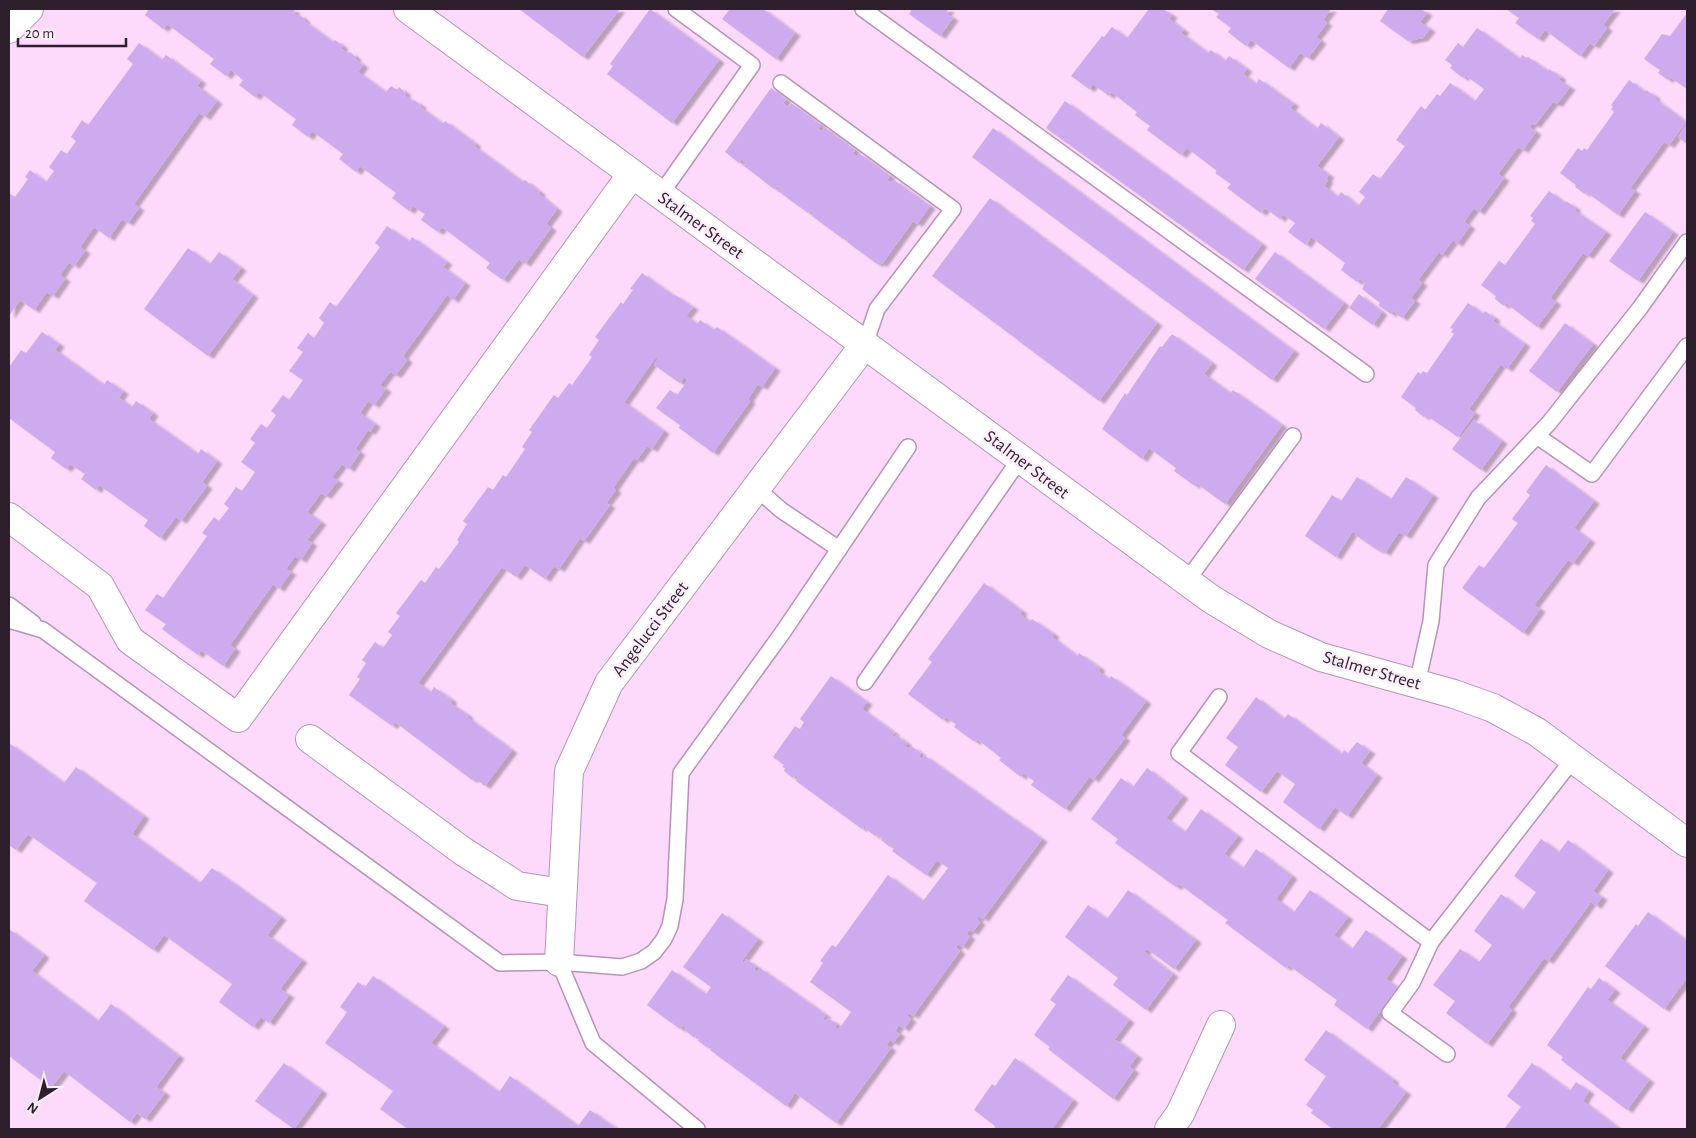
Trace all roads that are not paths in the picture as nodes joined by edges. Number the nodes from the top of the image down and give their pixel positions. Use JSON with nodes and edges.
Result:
{"nodes":[{"id":1,"x":29,"y":9,"type":"edge"},
{"id":2,"x":408,"y":9,"type":"edge"},
{"id":3,"x":676,"y":9,"type":"edge"},
{"id":4,"x":863,"y":9,"type":"edge"},
{"id":5,"x":9,"y":30,"type":"edge"},
{"id":6,"x":780,"y":83,"type":"dead end"},
{"id":7,"x":632,"y":174,"type":"junction"},
{"id":8,"x":660,"y":195,"type":"junction"},
{"id":9,"x":1687,"y":242,"type":"edge"},
{"id":10,"x":865,"y":344,"type":"junction"},
{"id":11,"x":1687,"y":346,"type":"edge"},
{"id":12,"x":1366,"y":374,"type":"dead end"},
{"id":13,"x":1294,"y":436,"type":"dead end"},
{"id":14,"x":1537,"y":436,"type":"junction"},
{"id":15,"x":908,"y":447,"type":"dead end"},
{"id":16,"x":1020,"y":459,"type":"junction"},
{"id":17,"x":756,"y":488,"type":"junction"},
{"id":18,"x":9,"y":517,"type":"edge"},
{"id":19,"x":839,"y":549,"type":"junction"},
{"id":20,"x":1186,"y":582,"type":"junction"},
{"id":21,"x":9,"y":605,"type":"edge"},
{"id":22,"x":9,"y":620,"type":"edge"},
{"id":23,"x":43,"y":630,"type":"junction"},
{"id":24,"x":865,"y":682,"type":"dead end"},
{"id":25,"x":1417,"y":684,"type":"junction"},
{"id":26,"x":1219,"y":697,"type":"dead end"},
{"id":27,"x":310,"y":738,"type":"dead end"},
{"id":28,"x":1574,"y":758,"type":"junction"},
{"id":29,"x":1687,"y":843,"type":"edge"},
{"id":30,"x":562,"y":893,"type":"junction"},
{"id":31,"x":1431,"y":942,"type":"junction"},
{"id":32,"x":559,"y":962,"type":"junction"},
{"id":33,"x":1221,"y":1025,"type":"dead end"},
{"id":34,"x":1447,"y":1054,"type":"dead end"},
{"id":35,"x":697,"y":1129,"type":"edge"},
{"id":36,"x":1169,"y":1129,"type":"edge"}],
"edges":[{"from":1,"to":5,"type":"street"},
{"from":2,"to":7,"type":"street","name":"Stalmer Street"},
{"from":3,"to":8,"type":"lane"},
{"from":4,"to":12,"type":"lane"},
{"from":6,"to":10,"type":"lane"},
{"from":7,"to":8,"type":"street","name":"Stalmer Street"},
{"from":7,"to":18,"type":"street"},
{"from":8,"to":10,"type":"street","name":"Stalmer Street"},
{"from":9,"to":14,"type":"lane"},
{"from":10,"to":16,"type":"street","name":"Stalmer Street"},
{"from":10,"to":17,"type":"street","name":"Angelucci Street"},
{"from":11,"to":14,"type":"lane"},
{"from":13,"to":20,"type":"lane"},
{"from":14,"to":25,"type":"lane"},
{"from":15,"to":19,"type":"lane"},
{"from":16,"to":20,"type":"street","name":"Stalmer Street"},
{"from":16,"to":24,"type":"lane"},
{"from":17,"to":19,"type":"lane"},
{"from":17,"to":30,"type":"street","name":"Angelucci Street"},
{"from":19,"to":32,"type":"lane"},
{"from":20,"to":25,"type":"street","name":"Stalmer Street"},
{"from":21,"to":23,"type":"lane"},
{"from":22,"to":23,"type":"lane"},
{"from":23,"to":32,"type":"lane"},
{"from":25,"to":28,"type":"street","name":"Stalmer Street"},
{"from":26,"to":31,"type":"lane"},
{"from":27,"to":30,"type":"street"},
{"from":28,"to":29,"type":"street","name":"Stalmer Street"},
{"from":28,"to":31,"type":"lane"},
{"from":30,"to":32,"type":"street","name":"Angelucci Street"},
{"from":31,"to":34,"type":"lane"},
{"from":32,"to":35,"type":"lane"},
{"from":33,"to":36,"type":"street"}]}
